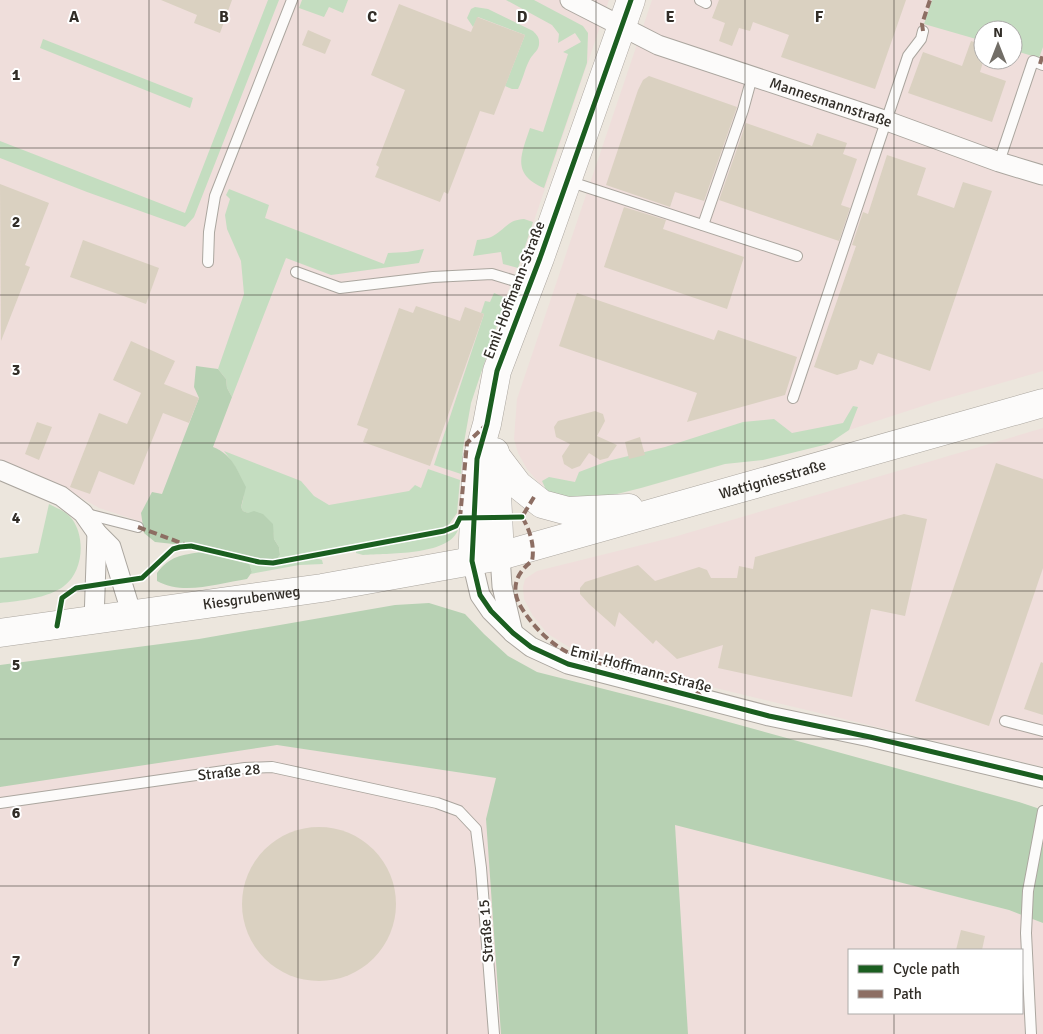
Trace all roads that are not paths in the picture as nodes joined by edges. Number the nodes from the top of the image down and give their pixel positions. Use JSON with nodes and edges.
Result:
{"nodes":[{"id":1,"x":292,"y":0,"type":"edge"},
{"id":2,"x":630,"y":0,"type":"edge"},
{"id":3,"x":579,"y":2,"type":"edge"},
{"id":4,"x":621,"y":27,"type":"junction"},
{"id":5,"x":923,"y":32,"type":"dead end"},
{"id":6,"x":1043,"y":65,"type":"edge"},
{"id":7,"x":752,"y":77,"type":"junction"},
{"id":8,"x":887,"y":121,"type":"junction"},
{"id":9,"x":999,"y":162,"type":"junction"},
{"id":10,"x":1043,"y":175,"type":"edge"},
{"id":11,"x":567,"y":181,"type":"junction"},
{"id":12,"x":703,"y":225,"type":"junction"},
{"id":13,"x":797,"y":256,"type":"dead end"},
{"id":14,"x":208,"y":262,"type":"dead end"},
{"id":15,"x":296,"y":272,"type":"dead end"},
{"id":16,"x":529,"y":285,"type":"junction"},
{"id":17,"x":793,"y":398,"type":"dead end"},
{"id":18,"x":1043,"y":403,"type":"edge"},
{"id":19,"x":487,"y":424,"type":"junction"},
{"id":20,"x":496,"y":456,"type":"junction"},
{"id":21,"x":0,"y":470,"type":"edge"},
{"id":22,"x":685,"y":503,"type":"junction"},
{"id":23,"x":83,"y":513,"type":"junction"},
{"id":24,"x":138,"y":527,"type":"dead end"},
{"id":25,"x":97,"y":533,"type":"junction"},
{"id":26,"x":500,"y":556,"type":"junction"},
{"id":27,"x":472,"y":561,"type":"junction"},
{"id":28,"x":132,"y":615,"type":"junction"},
{"id":29,"x":94,"y":621,"type":"junction"},
{"id":30,"x":0,"y":633,"type":"edge"},
{"id":31,"x":513,"y":633,"type":"junction"},
{"id":32,"x":1005,"y":721,"type":"dead end"},
{"id":33,"x":1043,"y":731,"type":"edge"},
{"id":34,"x":1043,"y":778,"type":"edge"},
{"id":35,"x":0,"y":804,"type":"edge"},
{"id":36,"x":1043,"y":810,"type":"edge"},
{"id":37,"x":476,"y":829,"type":"joint"},
{"id":38,"x":494,"y":1034,"type":"edge"},
{"id":39,"x":1031,"y":1034,"type":"edge"}],
"edges":[{"from":1,"to":14,"type":"lane"},
{"from":2,"to":4,"type":"main road","name":"Emil-Hoffmann-Straße"},
{"from":3,"to":4,"type":"street","name":"Mannesmannstraße"},
{"from":4,"to":7,"type":"street","name":"Mannesmannstraße"},
{"from":4,"to":11,"type":"main road","name":"Emil-Hoffmann-Straße"},
{"from":5,"to":8,"type":"lane"},
{"from":6,"to":9,"type":"lane"},
{"from":7,"to":8,"type":"street","name":"Mannesmannstraße"},
{"from":7,"to":12,"type":"lane"},
{"from":8,"to":9,"type":"street","name":"Mannesmannstraße"},
{"from":8,"to":17,"type":"lane"},
{"from":9,"to":10,"type":"street","name":"Mannesmannstraße"},
{"from":11,"to":12,"type":"lane"},
{"from":11,"to":16,"type":"main road","name":"Emil-Hoffmann-Straße"},
{"from":12,"to":13,"type":"lane"},
{"from":15,"to":16,"type":"lane"},
{"from":16,"to":19,"type":"main road","name":"Emil-Hoffmann-Straße"},
{"from":18,"to":22,"type":"main road","name":"Wattigniesstraße"},
{"from":19,"to":20,"type":"main road","name":"Emil-Hoffmann-Straße"},
{"from":19,"to":27,"type":"main road","name":"Emil-Hoffmann-Straße"},
{"from":20,"to":22,"type":"main road"},
{"from":20,"to":26,"type":"main road","name":"Emil-Hoffmann-Straße"},
{"from":21,"to":23,"type":"street"},
{"from":22,"to":26,"type":"main road","name":"Wattigniesstraße"},
{"from":23,"to":24,"type":"lane"},
{"from":23,"to":25,"type":"street"},
{"from":25,"to":28,"type":"street"},
{"from":25,"to":29,"type":"street"},
{"from":26,"to":27,"type":"main road","name":"Kiesgrubenweg"},
{"from":26,"to":31,"type":"street","name":"Emil-Hoffmann-Straße"},
{"from":27,"to":28,"type":"main road","name":"Kiesgrubenweg"},
{"from":27,"to":31,"type":"street","name":"Emil-Hoffmann-Straße"},
{"from":28,"to":29,"type":"main road","name":"Kiesgrubenweg"},
{"from":29,"to":30,"type":"main road","name":"Kiesgrubenweg"},
{"from":31,"to":34,"type":"street","name":"Emil-Hoffmann-Straße"},
{"from":32,"to":33,"type":"lane"},
{"from":35,"to":37,"type":"lane","name":"Straße 28"},
{"from":36,"to":39,"type":"lane"},
{"from":37,"to":38,"type":"lane","name":"Straße 15"}]}
